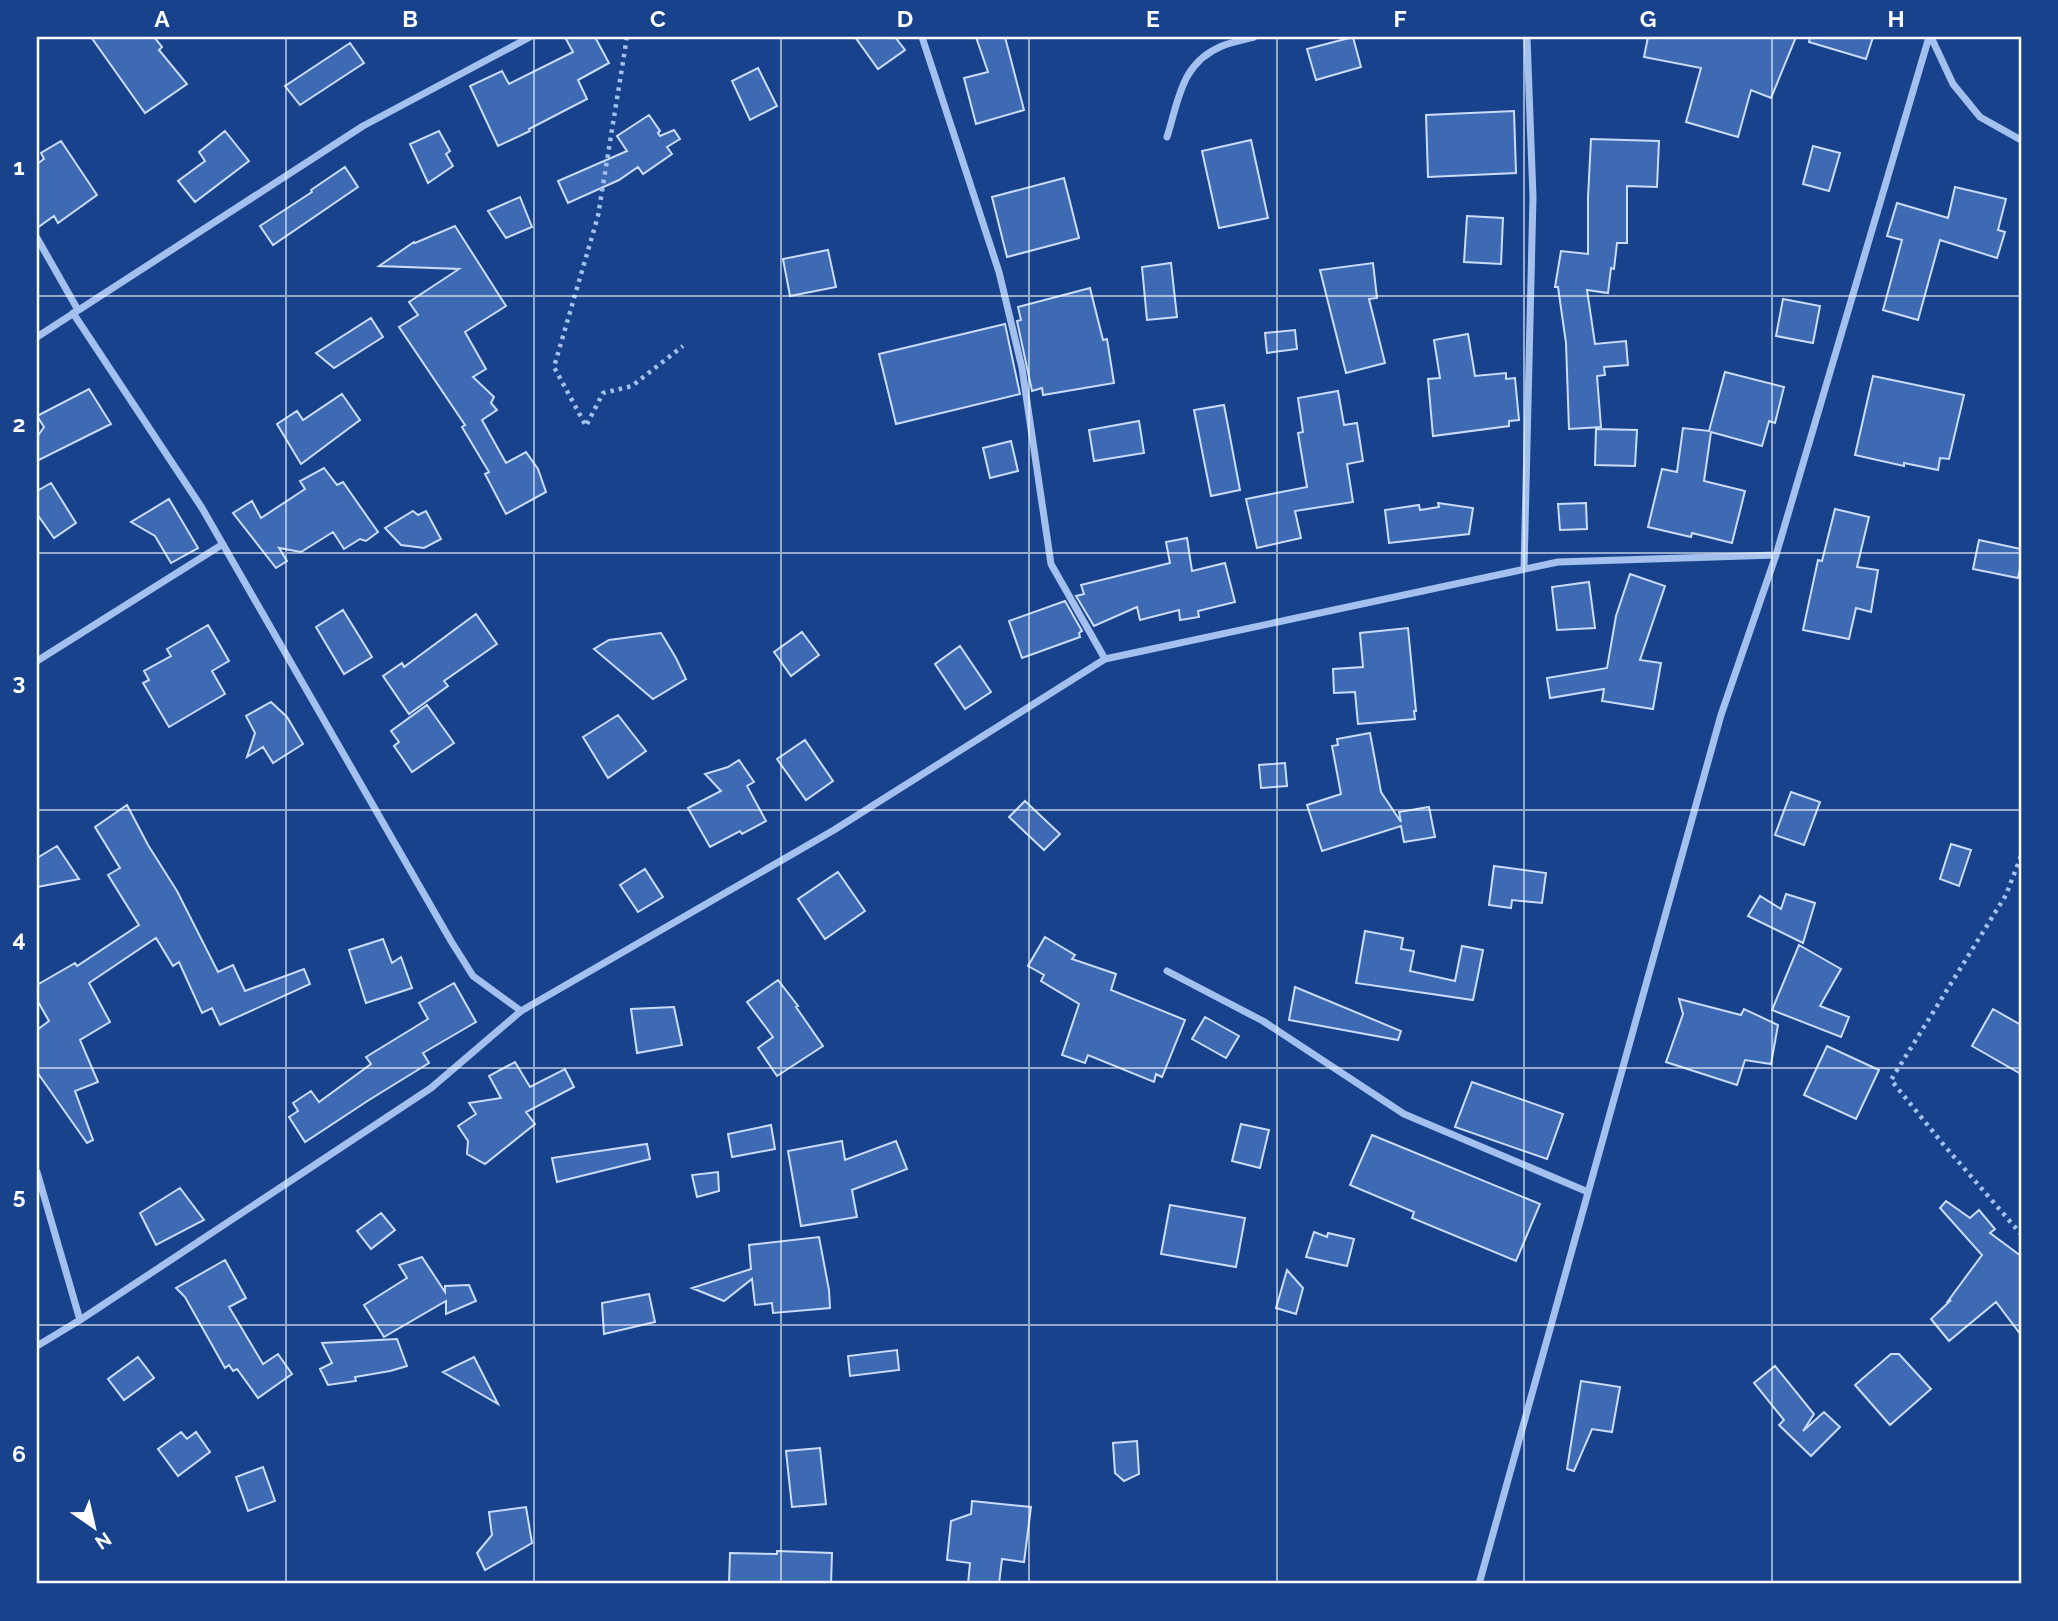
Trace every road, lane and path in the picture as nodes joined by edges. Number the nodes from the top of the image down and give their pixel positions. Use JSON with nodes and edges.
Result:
{"nodes":[{"id":1,"x":530,"y":37,"type":"edge"},
{"id":2,"x":627,"y":37,"type":"edge"},
{"id":3,"x":922,"y":37,"type":"edge"},
{"id":4,"x":1254,"y":37,"type":"edge"},
{"id":5,"x":1527,"y":37,"type":"edge"},
{"id":6,"x":1930,"y":37,"type":"edge"},
{"id":7,"x":1167,"y":136,"type":"dead end"},
{"id":8,"x":2021,"y":140,"type":"edge"},
{"id":9,"x":37,"y":238,"type":"edge"},
{"id":10,"x":76,"y":312,"type":"junction"},
{"id":11,"x":37,"y":337,"type":"edge"},
{"id":12,"x":683,"y":346,"type":"dead end"},
{"id":13,"x":223,"y":544,"type":"junction"},
{"id":14,"x":1776,"y":555,"type":"junction"},
{"id":15,"x":1524,"y":569,"type":"junction"},
{"id":16,"x":1105,"y":659,"type":"junction"},
{"id":17,"x":37,"y":661,"type":"edge"},
{"id":18,"x":2021,"y":856,"type":"edge"},
{"id":19,"x":1167,"y":971,"type":"dead end"},
{"id":20,"x":521,"y":1011,"type":"junction"},
{"id":21,"x":37,"y":1172,"type":"edge"},
{"id":22,"x":1588,"y":1192,"type":"junction"},
{"id":23,"x":2021,"y":1234,"type":"edge"},
{"id":24,"x":80,"y":1320,"type":"junction"},
{"id":25,"x":37,"y":1346,"type":"edge"},
{"id":26,"x":1479,"y":1584,"type":"edge"}],
"edges":[{"from":1,"to":10,"type":"street"},
{"from":2,"to":12,"type":"path"},
{"from":3,"to":16,"type":"street"},
{"from":4,"to":7,"type":"street"},
{"from":5,"to":15,"type":"street"},
{"from":6,"to":8,"type":"street"},
{"from":6,"to":14,"type":"street"},
{"from":9,"to":10,"type":"street"},
{"from":10,"to":11,"type":"street"},
{"from":10,"to":13,"type":"street"},
{"from":13,"to":17,"type":"street"},
{"from":13,"to":20,"type":"street"},
{"from":14,"to":15,"type":"street"},
{"from":14,"to":22,"type":"street"},
{"from":15,"to":16,"type":"street"},
{"from":16,"to":20,"type":"street"},
{"from":18,"to":23,"type":"path"},
{"from":19,"to":22,"type":"street"},
{"from":20,"to":24,"type":"street"},
{"from":21,"to":24,"type":"street"},
{"from":22,"to":26,"type":"street"},
{"from":24,"to":25,"type":"street"}]}
